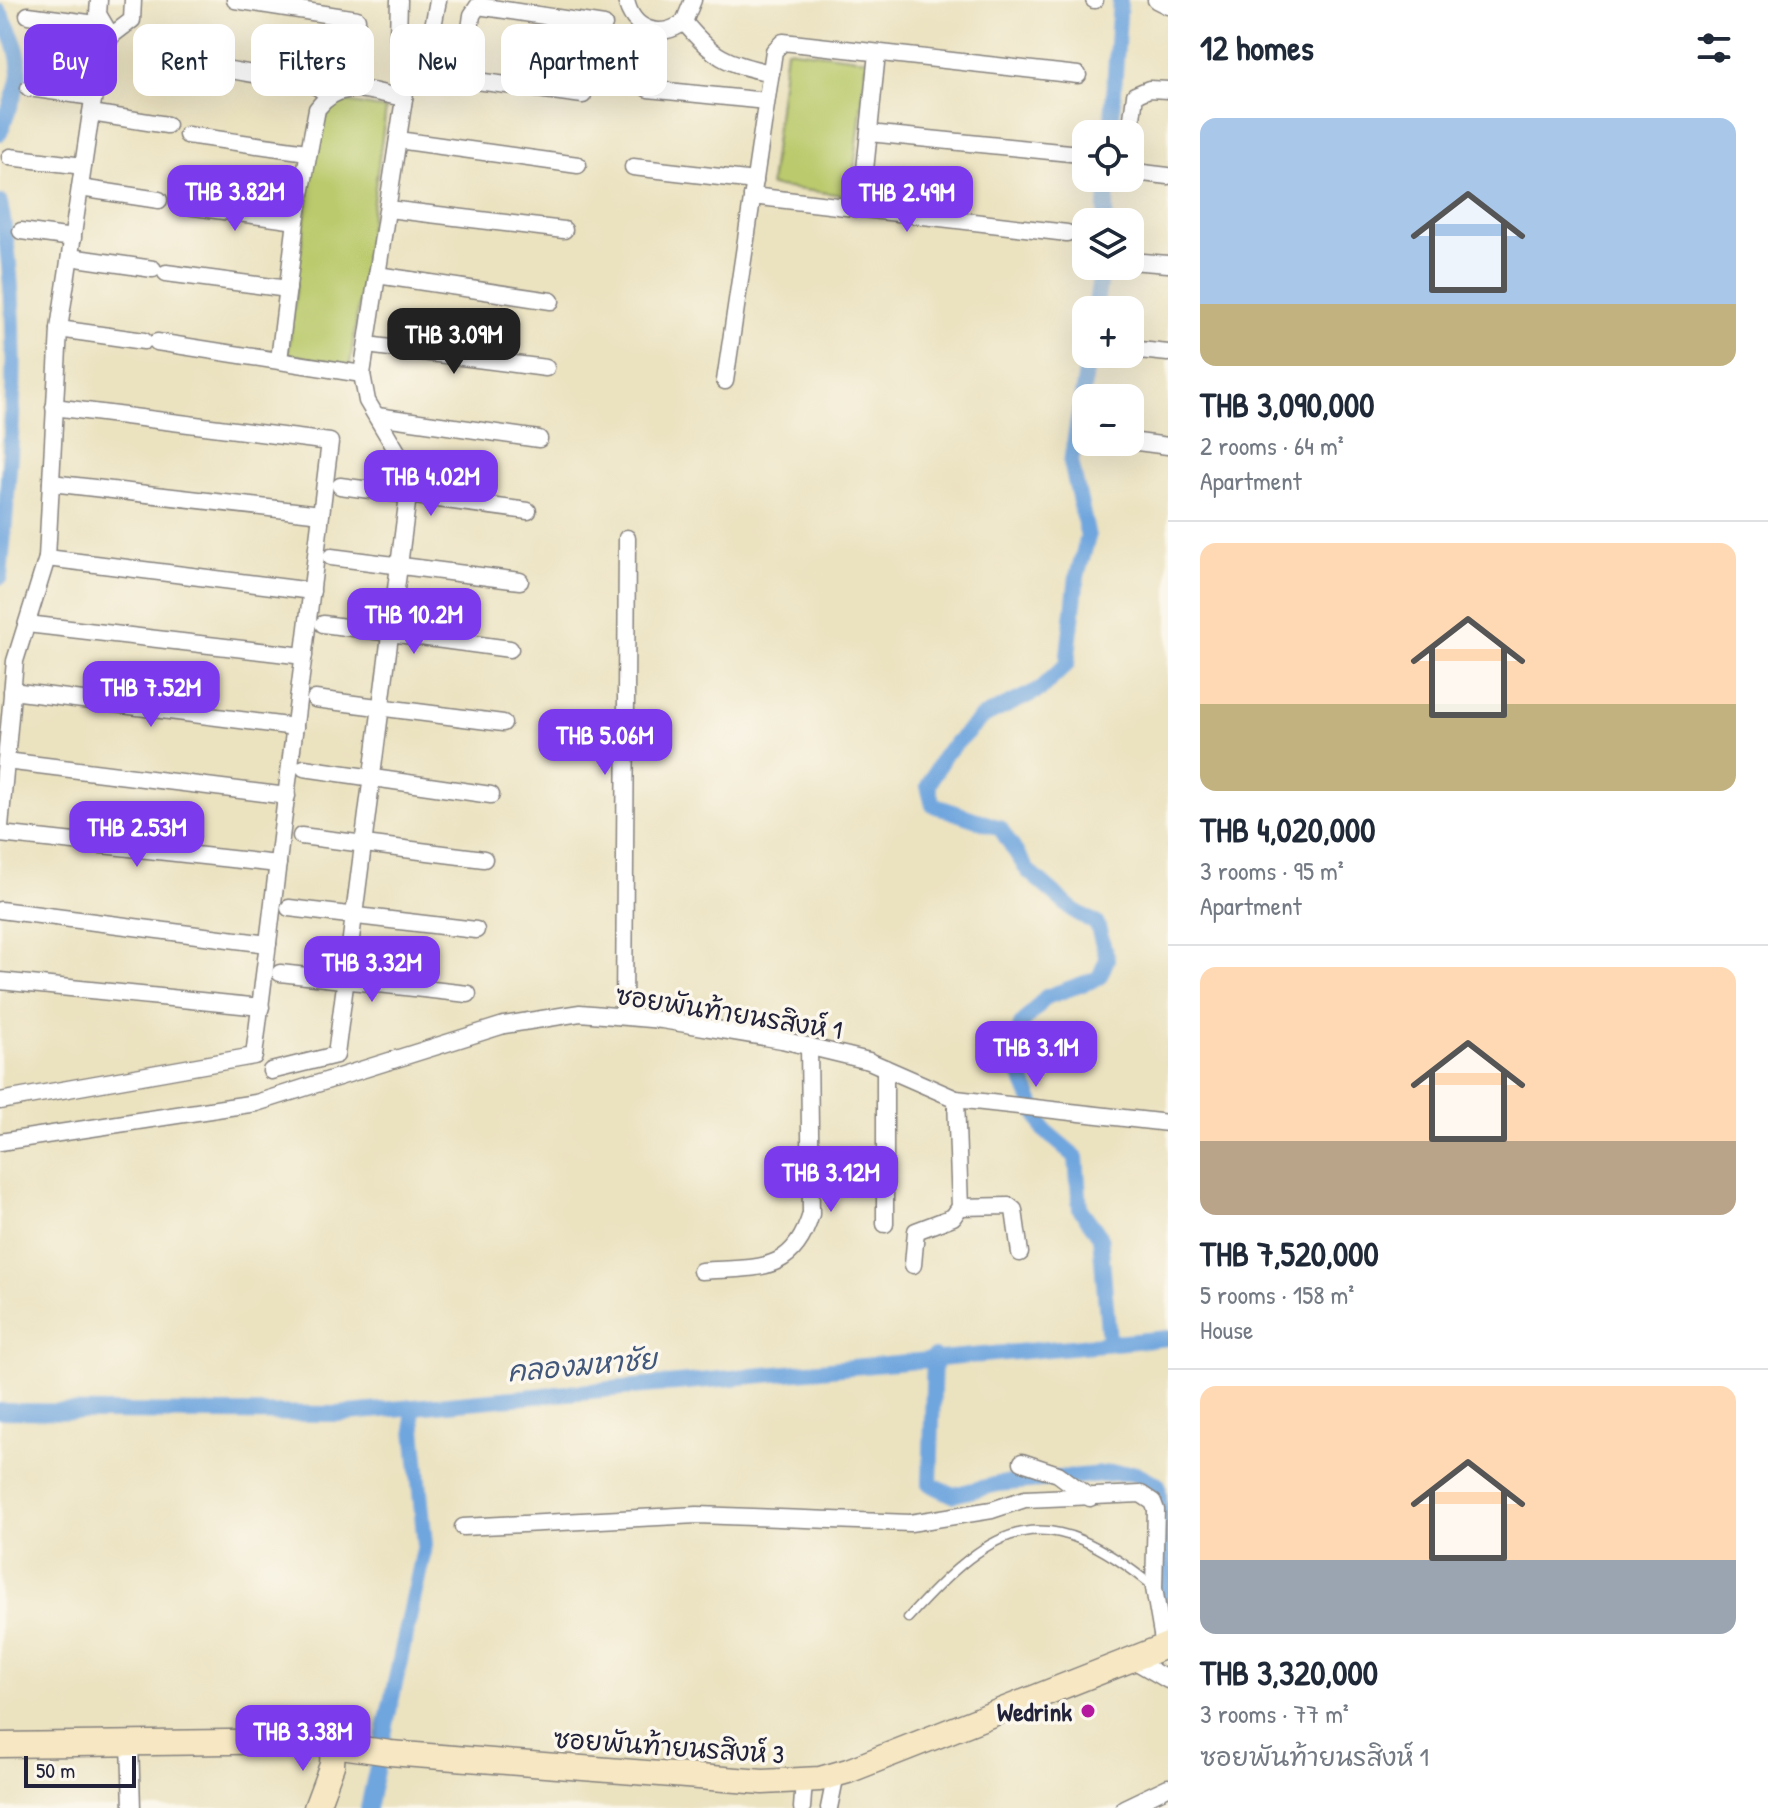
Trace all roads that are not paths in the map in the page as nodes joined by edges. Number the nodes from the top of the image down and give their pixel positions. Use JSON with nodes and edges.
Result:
{"nodes":[{"id":1,"x":99,"y":0,"type":"edge"},
{"id":2,"x":133,"y":0,"type":"edge"},
{"id":3,"x":235,"y":0,"type":"edge"},
{"id":4,"x":399,"y":0,"type":"edge"},
{"id":5,"x":438,"y":0,"type":"edge"},
{"id":6,"x":626,"y":0,"type":"edge"},
{"id":7,"x":693,"y":0,"type":"edge"},
{"id":8,"x":1156,"y":0,"type":"edge"},
{"id":9,"x":1168,"y":6,"type":"edge"},
{"id":10,"x":28,"y":15,"type":"dead end"},
{"id":11,"x":684,"y":22,"type":"junction"},
{"id":12,"x":73,"y":24,"type":"edge"},
{"id":13,"x":104,"y":24,"type":"edge"},
{"id":14,"x":356,"y":24,"type":"edge"},
{"id":15,"x":398,"y":24,"type":"edge"},
{"id":16,"x":434,"y":24,"type":"edge"},
{"id":17,"x":471,"y":24,"type":"edge"},
{"id":18,"x":597,"y":24,"type":"edge"},
{"id":19,"x":117,"y":27,"type":"edge"},
{"id":20,"x":877,"y":53,"type":"junction"},
{"id":21,"x":771,"y":73,"type":"junction"},
{"id":22,"x":1078,"y":75,"type":"dead end"},
{"id":23,"x":1168,"y":90,"type":"edge"},
{"id":24,"x":667,"y":91,"type":"edge"},
{"id":25,"x":374,"y":93,"type":"edge"},
{"id":26,"x":59,"y":96,"type":"edge"},
{"id":27,"x":94,"y":96,"type":"edge"},
{"id":28,"x":327,"y":96,"type":"edge"},
{"id":29,"x":404,"y":98,"type":"joint"},
{"id":30,"x":766,"y":101,"type":"junction"},
{"id":31,"x":92,"y":105,"type":"junction"},
{"id":32,"x":1132,"y":120,"type":"edge"},
{"id":33,"x":167,"y":125,"type":"dead end"},
{"id":34,"x":869,"y":133,"type":"junction"},
{"id":35,"x":187,"y":135,"type":"dead end"},
{"id":36,"x":398,"y":140,"type":"junction"},
{"id":37,"x":307,"y":152,"type":"junction"},
{"id":38,"x":1072,"y":153,"type":"edge"},
{"id":39,"x":10,"y":157,"type":"dead end"},
{"id":40,"x":578,"y":165,"type":"dead end"},
{"id":41,"x":83,"y":166,"type":"junction"},
{"id":42,"x":633,"y":167,"type":"dead end"},
{"id":43,"x":1144,"y":173,"type":"edge"},
{"id":44,"x":1168,"y":176,"type":"edge"},
{"id":45,"x":80,"y":188,"type":"junction"},
{"id":46,"x":754,"y":189,"type":"junction"},
{"id":47,"x":159,"y":200,"type":"dead end"},
{"id":48,"x":179,"y":205,"type":"dead end"},
{"id":49,"x":388,"y":209,"type":"junction"},
{"id":50,"x":861,"y":209,"type":"junction"},
{"id":51,"x":296,"y":221,"type":"junction"},
{"id":52,"x":564,"y":230,"type":"dead end"},
{"id":53,"x":21,"y":231,"type":"dead end"},
{"id":54,"x":1067,"y":233,"type":"dead end"},
{"id":55,"x":73,"y":238,"type":"junction"},
{"id":56,"x":70,"y":257,"type":"junction"},
{"id":57,"x":1144,"y":262,"type":"edge"},
{"id":58,"x":1168,"y":264,"type":"edge"},
{"id":59,"x":377,"y":275,"type":"junction"},
{"id":60,"x":288,"y":289,"type":"junction"},
{"id":61,"x":551,"y":301,"type":"dead end"},
{"id":62,"x":59,"y":329,"type":"junction"},
{"id":63,"x":367,"y":345,"type":"junction"},
{"id":64,"x":1144,"y":350,"type":"edge"},
{"id":65,"x":1168,"y":353,"type":"edge"},
{"id":66,"x":279,"y":360,"type":"junction"},
{"id":67,"x":546,"y":368,"type":"dead end"},
{"id":68,"x":362,"y":374,"type":"junction"},
{"id":69,"x":725,"y":381,"type":"dead end"},
{"id":70,"x":54,"y":407,"type":"junction"},
{"id":71,"x":377,"y":416,"type":"junction"},
{"id":72,"x":539,"y":439,"type":"dead end"},
{"id":73,"x":1144,"y":443,"type":"edge"},
{"id":74,"x":1168,"y":446,"type":"edge"},
{"id":75,"x":51,"y":483,"type":"junction"},
{"id":76,"x":340,"y":486,"type":"dead end"},
{"id":77,"x":408,"y":495,"type":"junction"},
{"id":78,"x":528,"y":511,"type":"dead end"},
{"id":79,"x":321,"y":514,"type":"junction"},
{"id":80,"x":627,"y":538,"type":"dead end"},
{"id":81,"x":331,"y":557,"type":"dead end"},
{"id":82,"x":47,"y":558,"type":"junction"},
{"id":83,"x":399,"y":566,"type":"junction"},
{"id":84,"x":520,"y":581,"type":"dead end"},
{"id":85,"x":312,"y":591,"type":"junction"},
{"id":86,"x":27,"y":624,"type":"junction"},
{"id":87,"x":323,"y":624,"type":"dead end"},
{"id":88,"x":390,"y":633,"type":"junction"},
{"id":89,"x":510,"y":649,"type":"dead end"},
{"id":90,"x":304,"y":656,"type":"junction"},
{"id":91,"x":12,"y":691,"type":"junction"},
{"id":92,"x":315,"y":699,"type":"dead end"},
{"id":93,"x":380,"y":707,"type":"junction"},
{"id":94,"x":503,"y":723,"type":"dead end"},
{"id":95,"x":295,"y":727,"type":"junction"},
{"id":96,"x":6,"y":761,"type":"junction"},
{"id":97,"x":304,"y":768,"type":"dead end"},
{"id":98,"x":371,"y":778,"type":"junction"},
{"id":99,"x":491,"y":795,"type":"dead end"},
{"id":100,"x":287,"y":796,"type":"junction"},
{"id":101,"x":0,"y":827,"type":"edge"},
{"id":102,"x":0,"y":834,"type":"edge"},
{"id":103,"x":301,"y":836,"type":"dead end"},
{"id":104,"x":363,"y":844,"type":"junction"},
{"id":105,"x":484,"y":859,"type":"dead end"},
{"id":106,"x":278,"y":864,"type":"junction"},
{"id":107,"x":289,"y":908,"type":"dead end"},
{"id":108,"x":0,"y":910,"type":"edge"},
{"id":109,"x":354,"y":916,"type":"junction"},
{"id":110,"x":476,"y":930,"type":"dead end"},
{"id":111,"x":268,"y":944,"type":"junction"},
{"id":112,"x":280,"y":973,"type":"dead end"},
{"id":113,"x":0,"y":981,"type":"edge"},
{"id":114,"x":345,"y":981,"type":"junction"},
{"id":115,"x":468,"y":994,"type":"dead end"},
{"id":116,"x":261,"y":1007,"type":"junction"},
{"id":117,"x":624,"y":1016,"type":"junction"},
{"id":118,"x":809,"y":1046,"type":"junction"},
{"id":119,"x":885,"y":1068,"type":"junction"},
{"id":120,"x":271,"y":1071,"type":"dead end"},
{"id":121,"x":956,"y":1099,"type":"junction"},
{"id":122,"x":0,"y":1101,"type":"edge"},
{"id":123,"x":1168,"y":1123,"type":"edge"},
{"id":124,"x":0,"y":1142,"type":"edge"},
{"id":125,"x":960,"y":1207,"type":"junction"},
{"id":126,"x":885,"y":1224,"type":"dead end"},
{"id":127,"x":1020,"y":1253,"type":"dead end"},
{"id":128,"x":913,"y":1265,"type":"dead end"},
{"id":129,"x":701,"y":1271,"type":"dead end"},
{"id":130,"x":1022,"y":1462,"type":"dead end"},
{"id":131,"x":1090,"y":1498,"type":"junction"},
{"id":132,"x":463,"y":1527,"type":"dead end"},
{"id":133,"x":1154,"y":1588,"type":"junction"},
{"id":134,"x":908,"y":1618,"type":"dead end"},
{"id":135,"x":1166,"y":1645,"type":"edge"},
{"id":136,"x":1130,"y":1658,"type":"junction"},
{"id":137,"x":1168,"y":1680,"type":"edge"},
{"id":138,"x":130,"y":1742,"type":"junction"},
{"id":139,"x":0,"y":1745,"type":"edge"},
{"id":140,"x":333,"y":1747,"type":"junction"},
{"id":141,"x":836,"y":1774,"type":"junction"},
{"id":142,"x":804,"y":1781,"type":"junction"},
{"id":143,"x":1168,"y":1787,"type":"edge"},
{"id":144,"x":1128,"y":1807,"type":"edge"},
{"id":145,"x":132,"y":1808,"type":"edge"},
{"id":146,"x":316,"y":1808,"type":"edge"},
{"id":147,"x":802,"y":1808,"type":"edge"},
{"id":148,"x":829,"y":1808,"type":"edge"}],
"edges":[{"from":1,"to":13,"type":"street"},
{"from":2,"to":19,"type":"street"},
{"from":3,"to":14,"type":"street"},
{"from":4,"to":15,"type":"street"},
{"from":5,"to":16,"type":"street"},
{"from":6,"to":11,"type":"street"},
{"from":7,"to":11,"type":"street"},
{"from":8,"to":9,"type":"street"},
{"from":10,"to":12,"type":"street"},
{"from":11,"to":21,"type":"street"},
{"from":17,"to":18,"type":"street"},
{"from":20,"to":21,"type":"street"},
{"from":20,"to":22,"type":"street"},
{"from":20,"to":34,"type":"street"},
{"from":21,"to":30,"type":"street"},
{"from":23,"to":32,"type":"street"},
{"from":24,"to":30,"type":"street"},
{"from":25,"to":29,"type":"street"},
{"from":26,"to":31,"type":"street"},
{"from":27,"to":31,"type":"street"},
{"from":28,"to":37,"type":"street"},
{"from":29,"to":36,"type":"street"},
{"from":30,"to":46,"type":"street"},
{"from":31,"to":33,"type":"street"},
{"from":31,"to":41,"type":"street"},
{"from":34,"to":38,"type":"street"},
{"from":34,"to":50,"type":"street"},
{"from":35,"to":37,"type":"street"},
{"from":36,"to":40,"type":"street"},
{"from":36,"to":49,"type":"street"},
{"from":37,"to":51,"type":"street"},
{"from":39,"to":41,"type":"street"},
{"from":41,"to":45,"type":"street"},
{"from":42,"to":46,"type":"street"},
{"from":43,"to":44,"type":"street"},
{"from":45,"to":47,"type":"street"},
{"from":45,"to":55,"type":"street"},
{"from":46,"to":50,"type":"street"},
{"from":46,"to":69,"type":"street"},
{"from":48,"to":51,"type":"street"},
{"from":49,"to":52,"type":"street"},
{"from":49,"to":59,"type":"street"},
{"from":50,"to":54,"type":"street"},
{"from":51,"to":60,"type":"street"},
{"from":53,"to":55,"type":"street"},
{"from":55,"to":56,"type":"street"},
{"from":56,"to":60,"type":"street"},
{"from":56,"to":62,"type":"street"},
{"from":57,"to":58,"type":"street"},
{"from":59,"to":61,"type":"street"},
{"from":59,"to":63,"type":"street"},
{"from":60,"to":66,"type":"street"},
{"from":62,"to":66,"type":"street"},
{"from":62,"to":70,"type":"street"},
{"from":63,"to":67,"type":"street"},
{"from":63,"to":68,"type":"street"},
{"from":64,"to":65,"type":"street"},
{"from":66,"to":68,"type":"street"},
{"from":68,"to":71,"type":"street"},
{"from":70,"to":75,"type":"street"},
{"from":70,"to":79,"type":"street"},
{"from":71,"to":72,"type":"street"},
{"from":71,"to":77,"type":"street"},
{"from":73,"to":74,"type":"street"},
{"from":75,"to":79,"type":"street"},
{"from":75,"to":82,"type":"street"},
{"from":76,"to":77,"type":"street"},
{"from":77,"to":78,"type":"street"},
{"from":77,"to":83,"type":"street"},
{"from":79,"to":85,"type":"street"},
{"from":80,"to":117,"type":"street"},
{"from":81,"to":83,"type":"street"},
{"from":82,"to":85,"type":"street"},
{"from":82,"to":86,"type":"street"},
{"from":83,"to":84,"type":"street"},
{"from":83,"to":88,"type":"street"},
{"from":85,"to":90,"type":"street"},
{"from":86,"to":90,"type":"street"},
{"from":86,"to":91,"type":"street"},
{"from":87,"to":88,"type":"street"},
{"from":88,"to":89,"type":"street"},
{"from":88,"to":93,"type":"street"},
{"from":90,"to":95,"type":"street"},
{"from":91,"to":95,"type":"street"},
{"from":91,"to":96,"type":"street"},
{"from":92,"to":93,"type":"street"},
{"from":93,"to":94,"type":"street"},
{"from":93,"to":98,"type":"street"},
{"from":95,"to":100,"type":"street"},
{"from":96,"to":100,"type":"street"},
{"from":96,"to":101,"type":"street"},
{"from":97,"to":98,"type":"street"},
{"from":98,"to":99,"type":"street"},
{"from":98,"to":104,"type":"street"},
{"from":100,"to":106,"type":"street"},
{"from":102,"to":106,"type":"street"},
{"from":103,"to":104,"type":"street"},
{"from":104,"to":105,"type":"street"},
{"from":104,"to":109,"type":"street"},
{"from":106,"to":111,"type":"street"},
{"from":107,"to":109,"type":"street"},
{"from":108,"to":111,"type":"street"},
{"from":109,"to":110,"type":"street"},
{"from":109,"to":114,"type":"street"},
{"from":111,"to":116,"type":"street"},
{"from":112,"to":114,"type":"street"},
{"from":113,"to":116,"type":"street"},
{"from":114,"to":115,"type":"street"},
{"from":114,"to":120,"type":"street"},
{"from":116,"to":122,"type":"street"},
{"from":117,"to":118,"type":"street","name":"ซอยพันท้ายนรสิงห์ 1"},
{"from":117,"to":124,"type":"street","name":"ซอยพันท้ายนรสิงห์ 1"},
{"from":118,"to":119,"type":"street","name":"ซอยพันท้ายนรสิงห์ 1"},
{"from":118,"to":129,"type":"street"},
{"from":119,"to":121,"type":"street","name":"ซอยพันท้ายนรสิงห์ 1"},
{"from":119,"to":126,"type":"street"},
{"from":121,"to":123,"type":"street","name":"ซอยพันท้ายนรสิงห์ 1"},
{"from":121,"to":125,"type":"street"},
{"from":125,"to":127,"type":"street"},
{"from":125,"to":128,"type":"street"},
{"from":130,"to":131,"type":"street"},
{"from":131,"to":132,"type":"street"},
{"from":131,"to":133,"type":"street"},
{"from":133,"to":134,"type":"lane"},
{"from":133,"to":135,"type":"street"},
{"from":135,"to":136,"type":"street","name":"ซอยพันท้ายนรสิงห์ 3"},
{"from":136,"to":137,"type":"street"},
{"from":136,"to":141,"type":"street","name":"ซอยพันท้ายนรสิงห์ 3"},
{"from":138,"to":139,"type":"street","name":"ซอยพันท้ายนรสิงห์ 3"},
{"from":138,"to":140,"type":"street","name":"ซอยพันท้ายนรสิงห์ 3"},
{"from":138,"to":145,"type":"street"},
{"from":140,"to":142,"type":"street","name":"ซอยพันท้ายนรสิงห์ 3"},
{"from":140,"to":146,"type":"street"},
{"from":141,"to":142,"type":"street","name":"ซอยพันท้ายนรสิงห์ 3"},
{"from":141,"to":148,"type":"street"},
{"from":142,"to":147,"type":"street"},
{"from":143,"to":144,"type":"street"}]}
